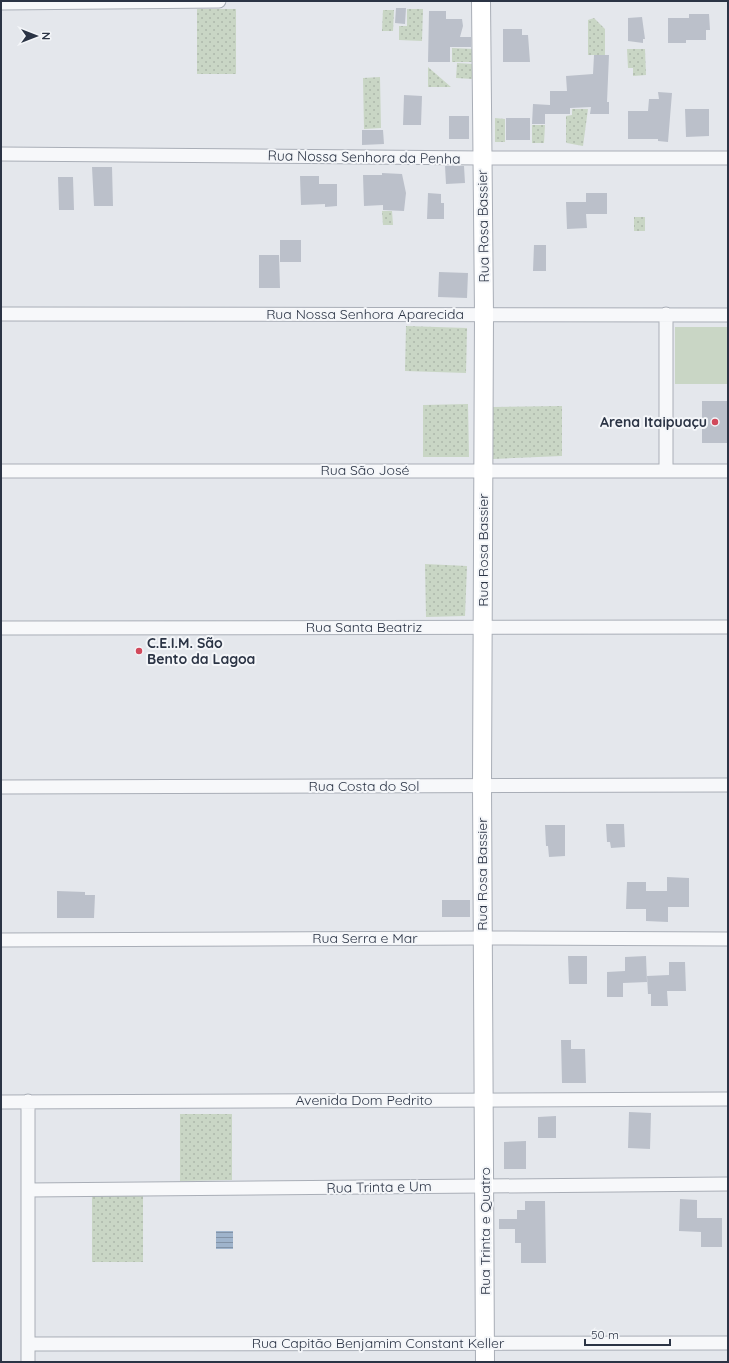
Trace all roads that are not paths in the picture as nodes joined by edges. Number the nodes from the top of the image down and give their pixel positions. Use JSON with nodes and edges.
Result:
{"nodes":[{"id":1,"x":219,"y":1,"type":"edge"},
{"id":2,"x":481,"y":1,"type":"edge"},
{"id":3,"x":1,"y":3,"type":"edge"},
{"id":4,"x":1,"y":154,"type":"edge"},
{"id":5,"x":482,"y":158,"type":"junction"},
{"id":6,"x":728,"y":158,"type":"edge"},
{"id":7,"x":1,"y":314,"type":"edge"},
{"id":8,"x":484,"y":314,"type":"junction"},
{"id":9,"x":666,"y":314,"type":"junction"},
{"id":10,"x":728,"y":315,"type":"edge"},
{"id":11,"x":483,"y":470,"type":"junction"},
{"id":12,"x":1,"y":471,"type":"edge"},
{"id":13,"x":666,"y":471,"type":"junction"},
{"id":14,"x":728,"y":471,"type":"edge"},
{"id":15,"x":728,"y":626,"type":"edge"},
{"id":16,"x":482,"y":627,"type":"junction"},
{"id":17,"x":1,"y":628,"type":"edge"},
{"id":18,"x":482,"y":785,"type":"junction"},
{"id":19,"x":728,"y":785,"type":"edge"},
{"id":20,"x":1,"y":787,"type":"edge"},
{"id":21,"x":482,"y":938,"type":"junction"},
{"id":22,"x":1,"y":940,"type":"edge"},
{"id":23,"x":728,"y":940,"type":"edge"},
{"id":24,"x":728,"y":1099,"type":"edge"},
{"id":25,"x":483,"y":1100,"type":"junction"},
{"id":26,"x":28,"y":1101,"type":"junction"},
{"id":27,"x":1,"y":1102,"type":"edge"},
{"id":28,"x":728,"y":1184,"type":"edge"},
{"id":29,"x":485,"y":1185,"type":"junction"},
{"id":30,"x":29,"y":1190,"type":"junction"},
{"id":31,"x":485,"y":1343,"type":"junction"},
{"id":32,"x":728,"y":1343,"type":"edge"},
{"id":33,"x":28,"y":1344,"type":"junction"},
{"id":34,"x":28,"y":1362,"type":"edge"},
{"id":35,"x":485,"y":1362,"type":"edge"}],
"edges":[{"from":1,"to":3,"type":"street"},
{"from":2,"to":5,"type":"street","name":"Rua Rosa Bassier"},
{"from":4,"to":5,"type":"street","name":"Rua Nossa Senhora da Penha"},
{"from":5,"to":6,"type":"street","name":"Rua Nossa Senhora da Penha"},
{"from":5,"to":8,"type":"street","name":"Rua Rosa Bassier"},
{"from":7,"to":8,"type":"street","name":"Rua Nossa Senhora Aparecida"},
{"from":8,"to":9,"type":"street","name":"Rua Nossa Senhora Aparecida"},
{"from":8,"to":11,"type":"street","name":"Rua Rosa Bassier"},
{"from":9,"to":10,"type":"street","name":"Rua Nossa Senhora Aparecida"},
{"from":9,"to":13,"type":"street"},
{"from":11,"to":12,"type":"street","name":"Rua São José"},
{"from":11,"to":13,"type":"street","name":"Rua São José"},
{"from":11,"to":16,"type":"street","name":"Rua Rosa Bassier"},
{"from":13,"to":14,"type":"street","name":"Rua São José"},
{"from":15,"to":16,"type":"street","name":"Rua Santa Beatriz"},
{"from":16,"to":17,"type":"street","name":"Rua Santa Beatriz"},
{"from":16,"to":18,"type":"street","name":"Rua Rosa Bassier"},
{"from":18,"to":19,"type":"street","name":"Rua Costa do Sol"},
{"from":18,"to":20,"type":"street","name":"Rua Costa do Sol"},
{"from":18,"to":21,"type":"street","name":"Rua Rosa Bassier"},
{"from":21,"to":22,"type":"street","name":"Rua Serra e Mar"},
{"from":21,"to":23,"type":"street","name":"Rua Serra e Mar"},
{"from":21,"to":25,"type":"street","name":"Rua Rosa Bassier"},
{"from":24,"to":25,"type":"street","name":"Avenida Dom Pedrito"},
{"from":25,"to":26,"type":"street","name":"Avenida Dom Pedrito"},
{"from":25,"to":29,"type":"street","name":"Rua Trinta e Quatro"},
{"from":26,"to":27,"type":"street","name":"Avenida Dom Pedrito"},
{"from":26,"to":30,"type":"street"},
{"from":28,"to":29,"type":"street","name":"Rua Trinta e Um"},
{"from":29,"to":30,"type":"street","name":"Rua Trinta e Um"},
{"from":29,"to":31,"type":"street","name":"Rua Trinta e Quatro"},
{"from":30,"to":33,"type":"street"},
{"from":31,"to":32,"type":"street","name":"Rua Capitão Benjamim Constant Keller"},
{"from":31,"to":33,"type":"street","name":"Rua Capitão Benjamim Constant Keller"},
{"from":31,"to":35,"type":"street","name":"Rua Trinta e Quatro"},
{"from":33,"to":34,"type":"street"}]}
